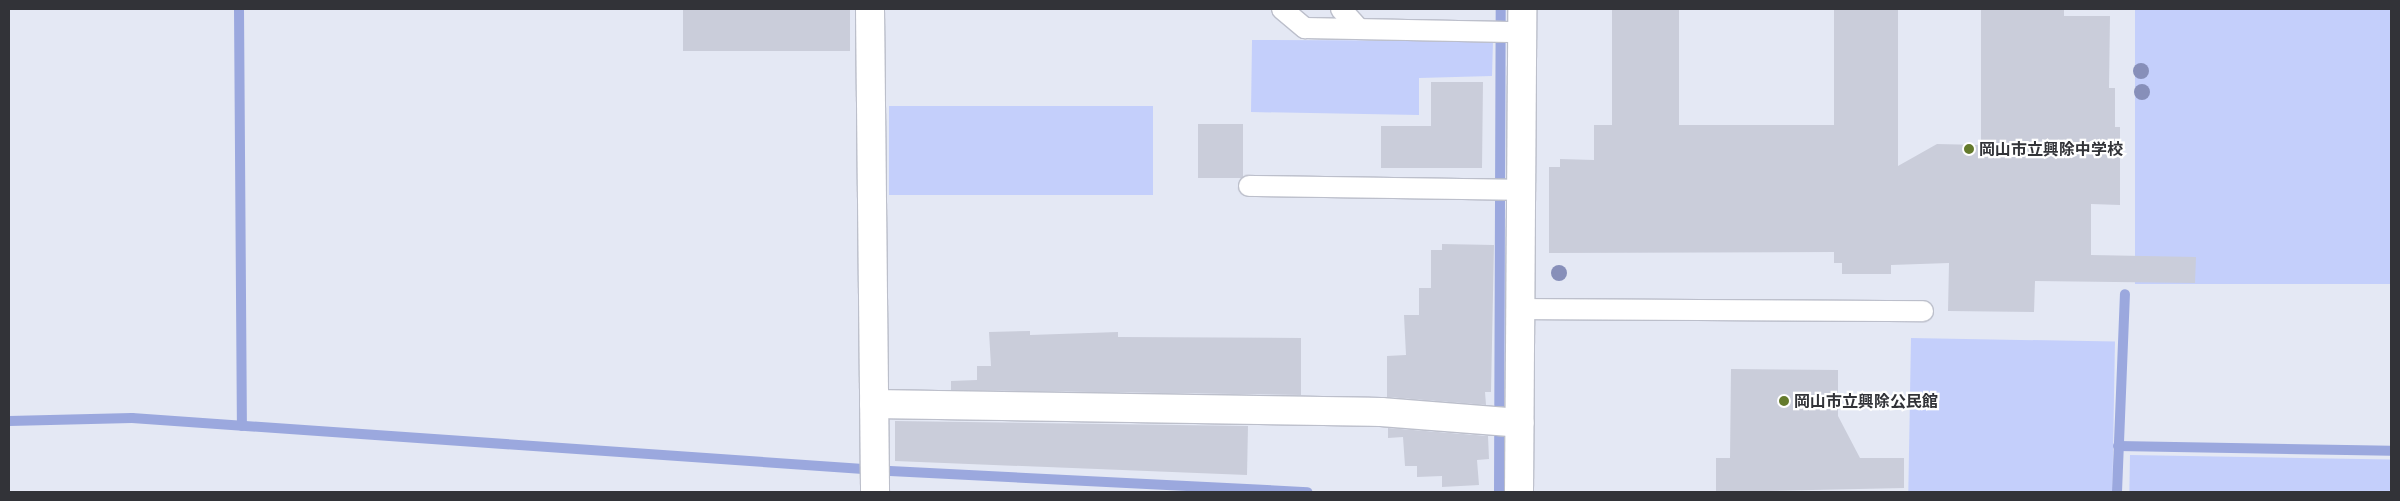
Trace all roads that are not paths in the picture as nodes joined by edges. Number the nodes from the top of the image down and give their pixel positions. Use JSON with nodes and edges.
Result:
{"nodes":[{"id":1,"x":870,"y":9,"type":"edge"},
{"id":2,"x":1282,"y":9,"type":"edge"},
{"id":3,"x":1341,"y":9,"type":"edge"},
{"id":4,"x":1512,"y":26,"type":"edge"},
{"id":5,"x":1359,"y":29,"type":"junction"},
{"id":6,"x":1249,"y":186,"type":"dead end"},
{"id":7,"x":1507,"y":190,"type":"junction"},
{"id":8,"x":1521,"y":309,"type":"junction"},
{"id":9,"x":1923,"y":311,"type":"dead end"},
{"id":10,"x":874,"y":404,"type":"junction"},
{"id":11,"x":1506,"y":422,"type":"junction"},
{"id":12,"x":876,"y":492,"type":"edge"},
{"id":13,"x":1519,"y":492,"type":"edge"}],
"edges":[{"from":1,"to":10,"type":"street"},
{"from":2,"to":5,"type":"lane"},
{"from":3,"to":5,"type":"lane"},
{"from":4,"to":5,"type":"lane"},
{"from":4,"to":7,"type":"street"},
{"from":6,"to":7,"type":"lane"},
{"from":7,"to":8,"type":"street"},
{"from":8,"to":9,"type":"lane"},
{"from":8,"to":11,"type":"street"},
{"from":10,"to":11,"type":"street"},
{"from":10,"to":12,"type":"street"},
{"from":11,"to":13,"type":"street"}]}
